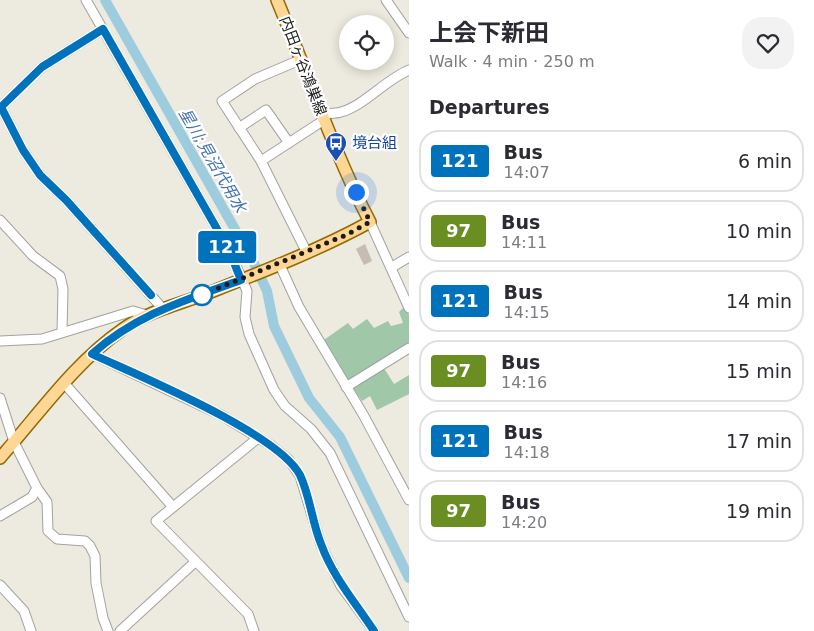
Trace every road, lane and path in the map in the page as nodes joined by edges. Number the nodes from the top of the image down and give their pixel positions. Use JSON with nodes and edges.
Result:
{"nodes":[{"id":1,"x":86,"y":0,"type":"edge"},
{"id":2,"x":277,"y":0,"type":"edge"},
{"id":3,"x":386,"y":0,"type":"edge"},
{"id":4,"x":103,"y":29,"type":"junction"},
{"id":5,"x":409,"y":33,"type":"edge"},
{"id":6,"x":302,"y":59,"type":"junction"},
{"id":7,"x":409,"y":70,"type":"edge"},
{"id":8,"x":1,"y":107,"type":"edge"},
{"id":9,"x":323,"y":117,"type":"junction"},
{"id":10,"x":239,"y":128,"type":"junction"},
{"id":11,"x":289,"y":143,"type":"junction"},
{"id":12,"x":261,"y":162,"type":"junction"},
{"id":13,"x":0,"y":220,"type":"edge"},
{"id":14,"x":370,"y":222,"type":"junction"},
{"id":15,"x":306,"y":252,"type":"junction"},
{"id":16,"x":409,"y":257,"type":"edge"},
{"id":17,"x":274,"y":266,"type":"junction"},
{"id":18,"x":392,"y":267,"type":"junction"},
{"id":19,"x":245,"y":278,"type":"junction"},
{"id":20,"x":409,"y":308,"type":"edge"},
{"id":21,"x":163,"y":309,"type":"junction"},
{"id":22,"x":147,"y":315,"type":"junction"},
{"id":23,"x":62,"y":332,"type":"junction"},
{"id":24,"x":0,"y":341,"type":"edge"},
{"id":25,"x":409,"y":348,"type":"edge"},
{"id":26,"x":92,"y":354,"type":"junction"},
{"id":27,"x":64,"y":383,"type":"junction"},
{"id":28,"x":346,"y":388,"type":"junction"},
{"id":29,"x":0,"y":398,"type":"edge"},
{"id":30,"x":258,"y":438,"type":"junction"},
{"id":31,"x":14,"y":442,"type":"junction"},
{"id":32,"x":0,"y":458,"type":"edge"},
{"id":33,"x":37,"y":488,"type":"junction"},
{"id":34,"x":409,"y":500,"type":"edge"},
{"id":35,"x":173,"y":507,"type":"junction"},
{"id":36,"x":0,"y":516,"type":"edge"},
{"id":37,"x":195,"y":562,"type":"junction"},
{"id":38,"x":0,"y":585,"type":"edge"},
{"id":39,"x":409,"y":617,"type":"edge"},
{"id":40,"x":31,"y":631,"type":"edge"},
{"id":41,"x":108,"y":631,"type":"edge"},
{"id":42,"x":120,"y":631,"type":"edge"},
{"id":43,"x":254,"y":631,"type":"edge"},
{"id":44,"x":374,"y":631,"type":"edge"}],
"edges":[{"from":1,"to":4,"type":"street"},
{"from":2,"to":6,"type":"main road","name":"内田ヶ谷鴻巣線"},
{"from":3,"to":5,"type":"street"},
{"from":4,"to":8,"type":"street"},
{"from":4,"to":19,"type":"street"},
{"from":6,"to":9,"type":"main road","name":"内田ヶ谷鴻巣線"},
{"from":6,"to":10,"type":"street"},
{"from":7,"to":9,"type":"street"},
{"from":8,"to":21,"type":"street"},
{"from":9,"to":11,"type":"street"},
{"from":9,"to":14,"type":"main road","name":"内田ヶ谷鴻巣線"},
{"from":10,"to":11,"type":"street"},
{"from":10,"to":12,"type":"street"},
{"from":11,"to":12,"type":"street"},
{"from":12,"to":15,"type":"street"},
{"from":13,"to":23,"type":"street"},
{"from":14,"to":15,"type":"main road"},
{"from":14,"to":18,"type":"street"},
{"from":15,"to":17,"type":"main road"},
{"from":16,"to":18,"type":"street"},
{"from":17,"to":19,"type":"main road"},
{"from":17,"to":28,"type":"street"},
{"from":18,"to":20,"type":"street"},
{"from":19,"to":21,"type":"main road"},
{"from":19,"to":39,"type":"street"},
{"from":21,"to":22,"type":"main road"},
{"from":22,"to":23,"type":"street"},
{"from":22,"to":26,"type":"main road"},
{"from":23,"to":24,"type":"street"},
{"from":25,"to":28,"type":"street"},
{"from":26,"to":27,"type":"main road"},
{"from":26,"to":30,"type":"street"},
{"from":27,"to":31,"type":"main road"},
{"from":27,"to":35,"type":"street"},
{"from":28,"to":34,"type":"street"},
{"from":29,"to":31,"type":"street"},
{"from":30,"to":35,"type":"street"},
{"from":30,"to":44,"type":"street"},
{"from":31,"to":32,"type":"main road"},
{"from":31,"to":33,"type":"street"},
{"from":33,"to":36,"type":"street"},
{"from":33,"to":41,"type":"street"},
{"from":35,"to":37,"type":"street"},
{"from":37,"to":42,"type":"street"},
{"from":37,"to":43,"type":"street"},
{"from":38,"to":40,"type":"street"}]}
